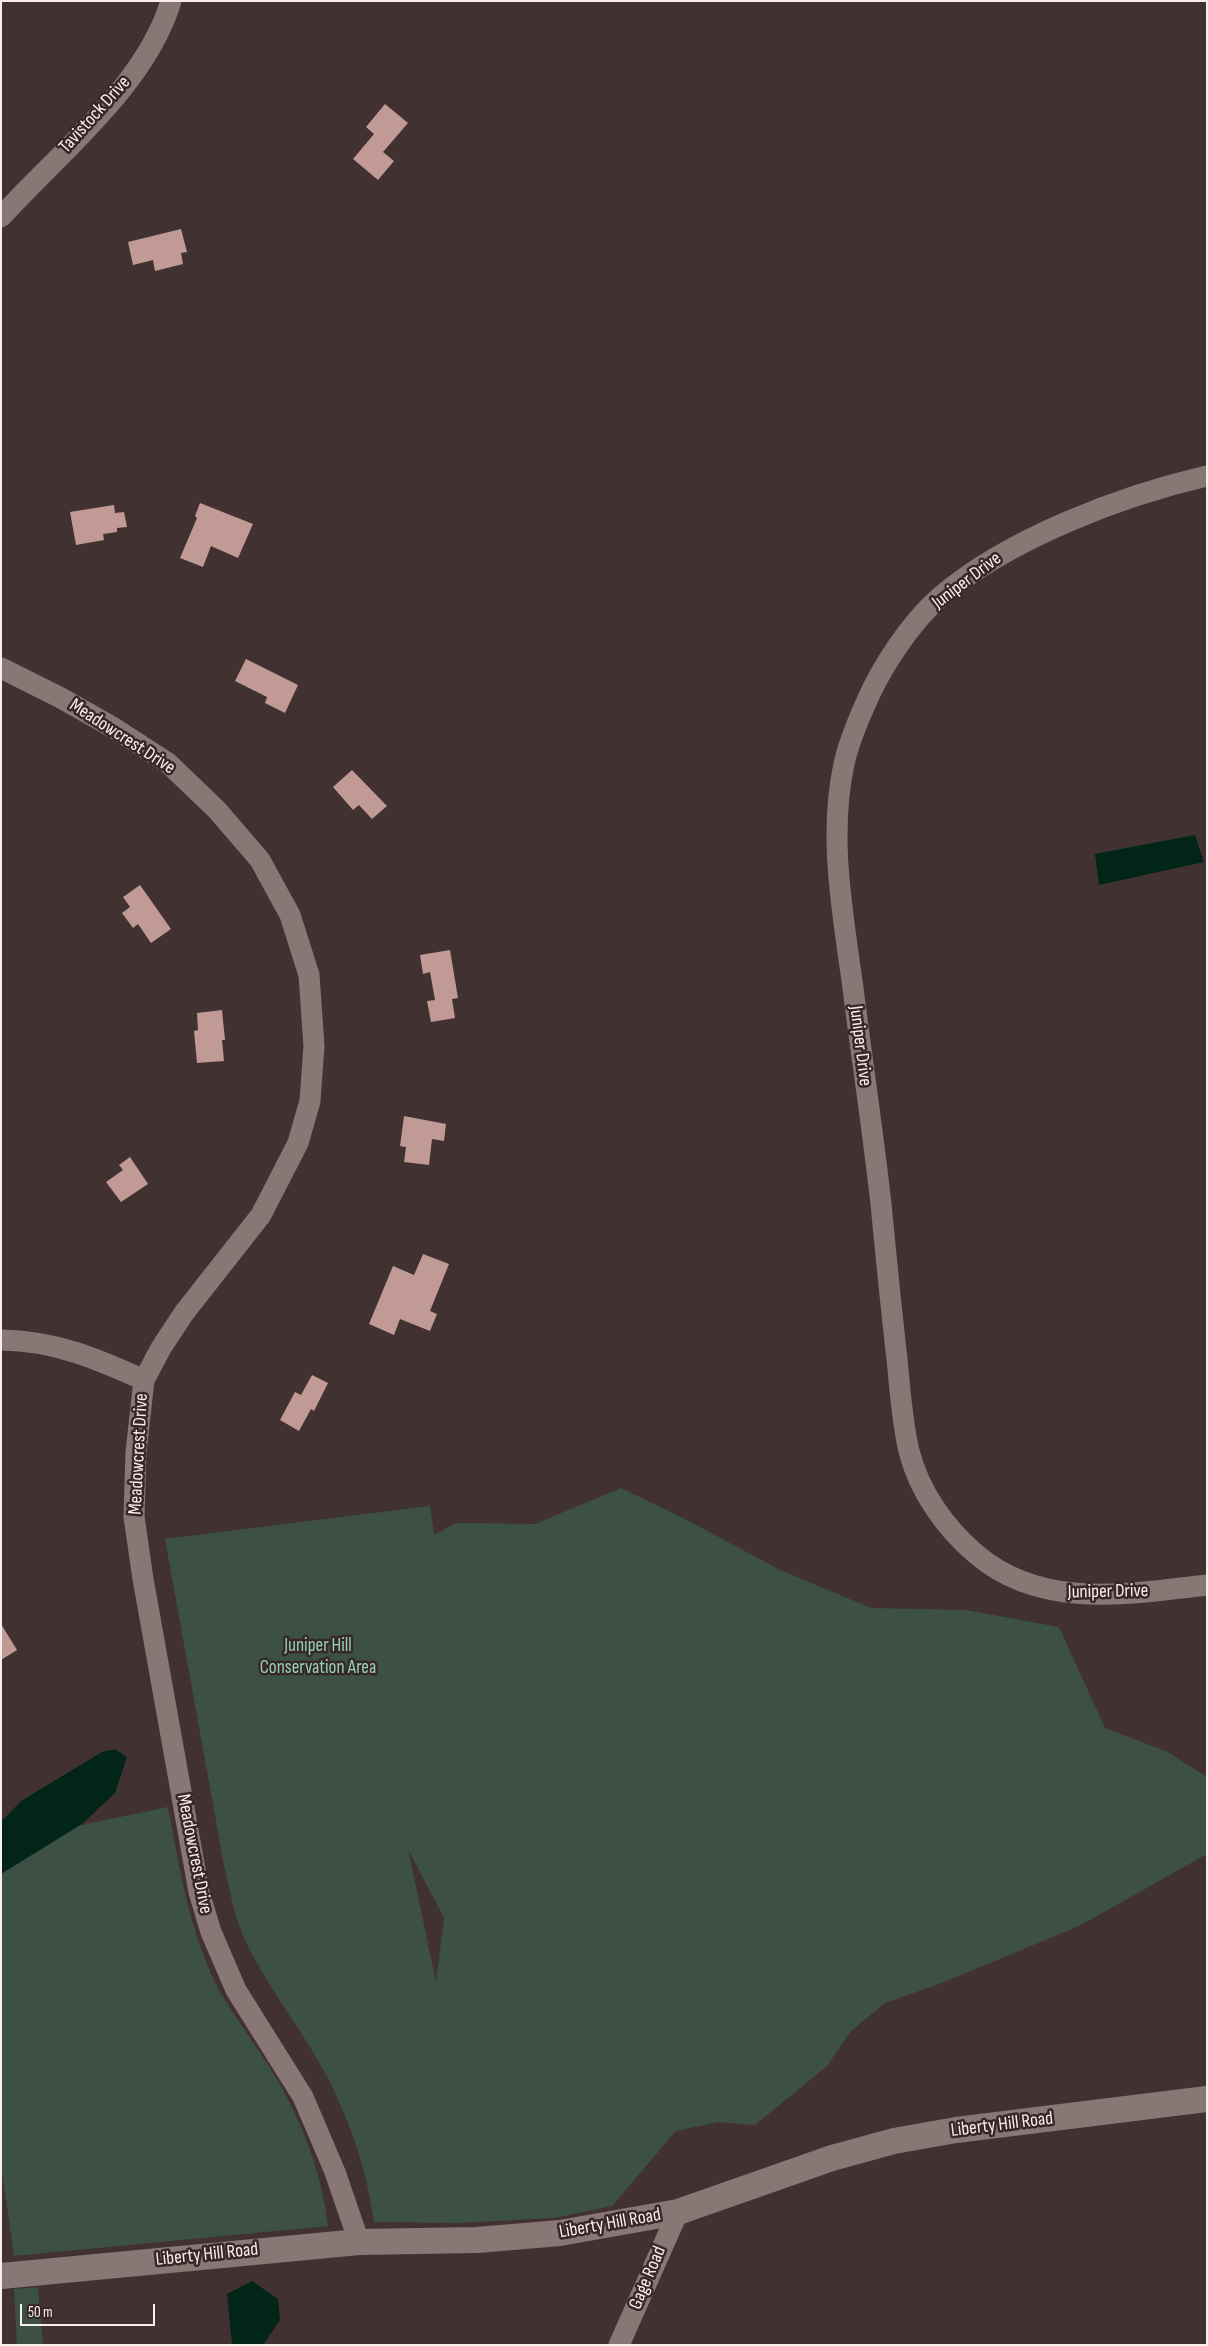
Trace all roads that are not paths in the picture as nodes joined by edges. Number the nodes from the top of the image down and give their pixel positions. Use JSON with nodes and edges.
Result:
{"nodes":[{"id":1,"x":171,"y":1,"type":"edge"},
{"id":2,"x":1,"y":217,"type":"edge"},
{"id":3,"x":1207,"y":476,"type":"edge"},
{"id":4,"x":1,"y":668,"type":"edge"},
{"id":5,"x":1,"y":1340,"type":"edge"},
{"id":6,"x":144,"y":1380,"type":"junction"},
{"id":7,"x":1207,"y":1585,"type":"edge"},
{"id":8,"x":1207,"y":2099,"type":"edge"},
{"id":9,"x":678,"y":2212,"type":"junction"},
{"id":10,"x":359,"y":2242,"type":"junction"},
{"id":11,"x":1,"y":2276,"type":"edge"},
{"id":12,"x":618,"y":2345,"type":"edge"}],
"edges":[{"from":1,"to":2,"type":"street","name":"Tavistock Drive"},
{"from":3,"to":7,"type":"street","name":"Juniper Drive"},
{"from":4,"to":6,"type":"street","name":"Meadowcrest Drive"},
{"from":5,"to":6,"type":"street"},
{"from":6,"to":10,"type":"street","name":"Meadowcrest Drive"},
{"from":8,"to":9,"type":"street","name":"Liberty Hill Road"},
{"from":9,"to":10,"type":"street","name":"Liberty Hill Road"},
{"from":9,"to":12,"type":"street","name":"Gage Road"},
{"from":10,"to":11,"type":"street","name":"Liberty Hill Road"}]}
